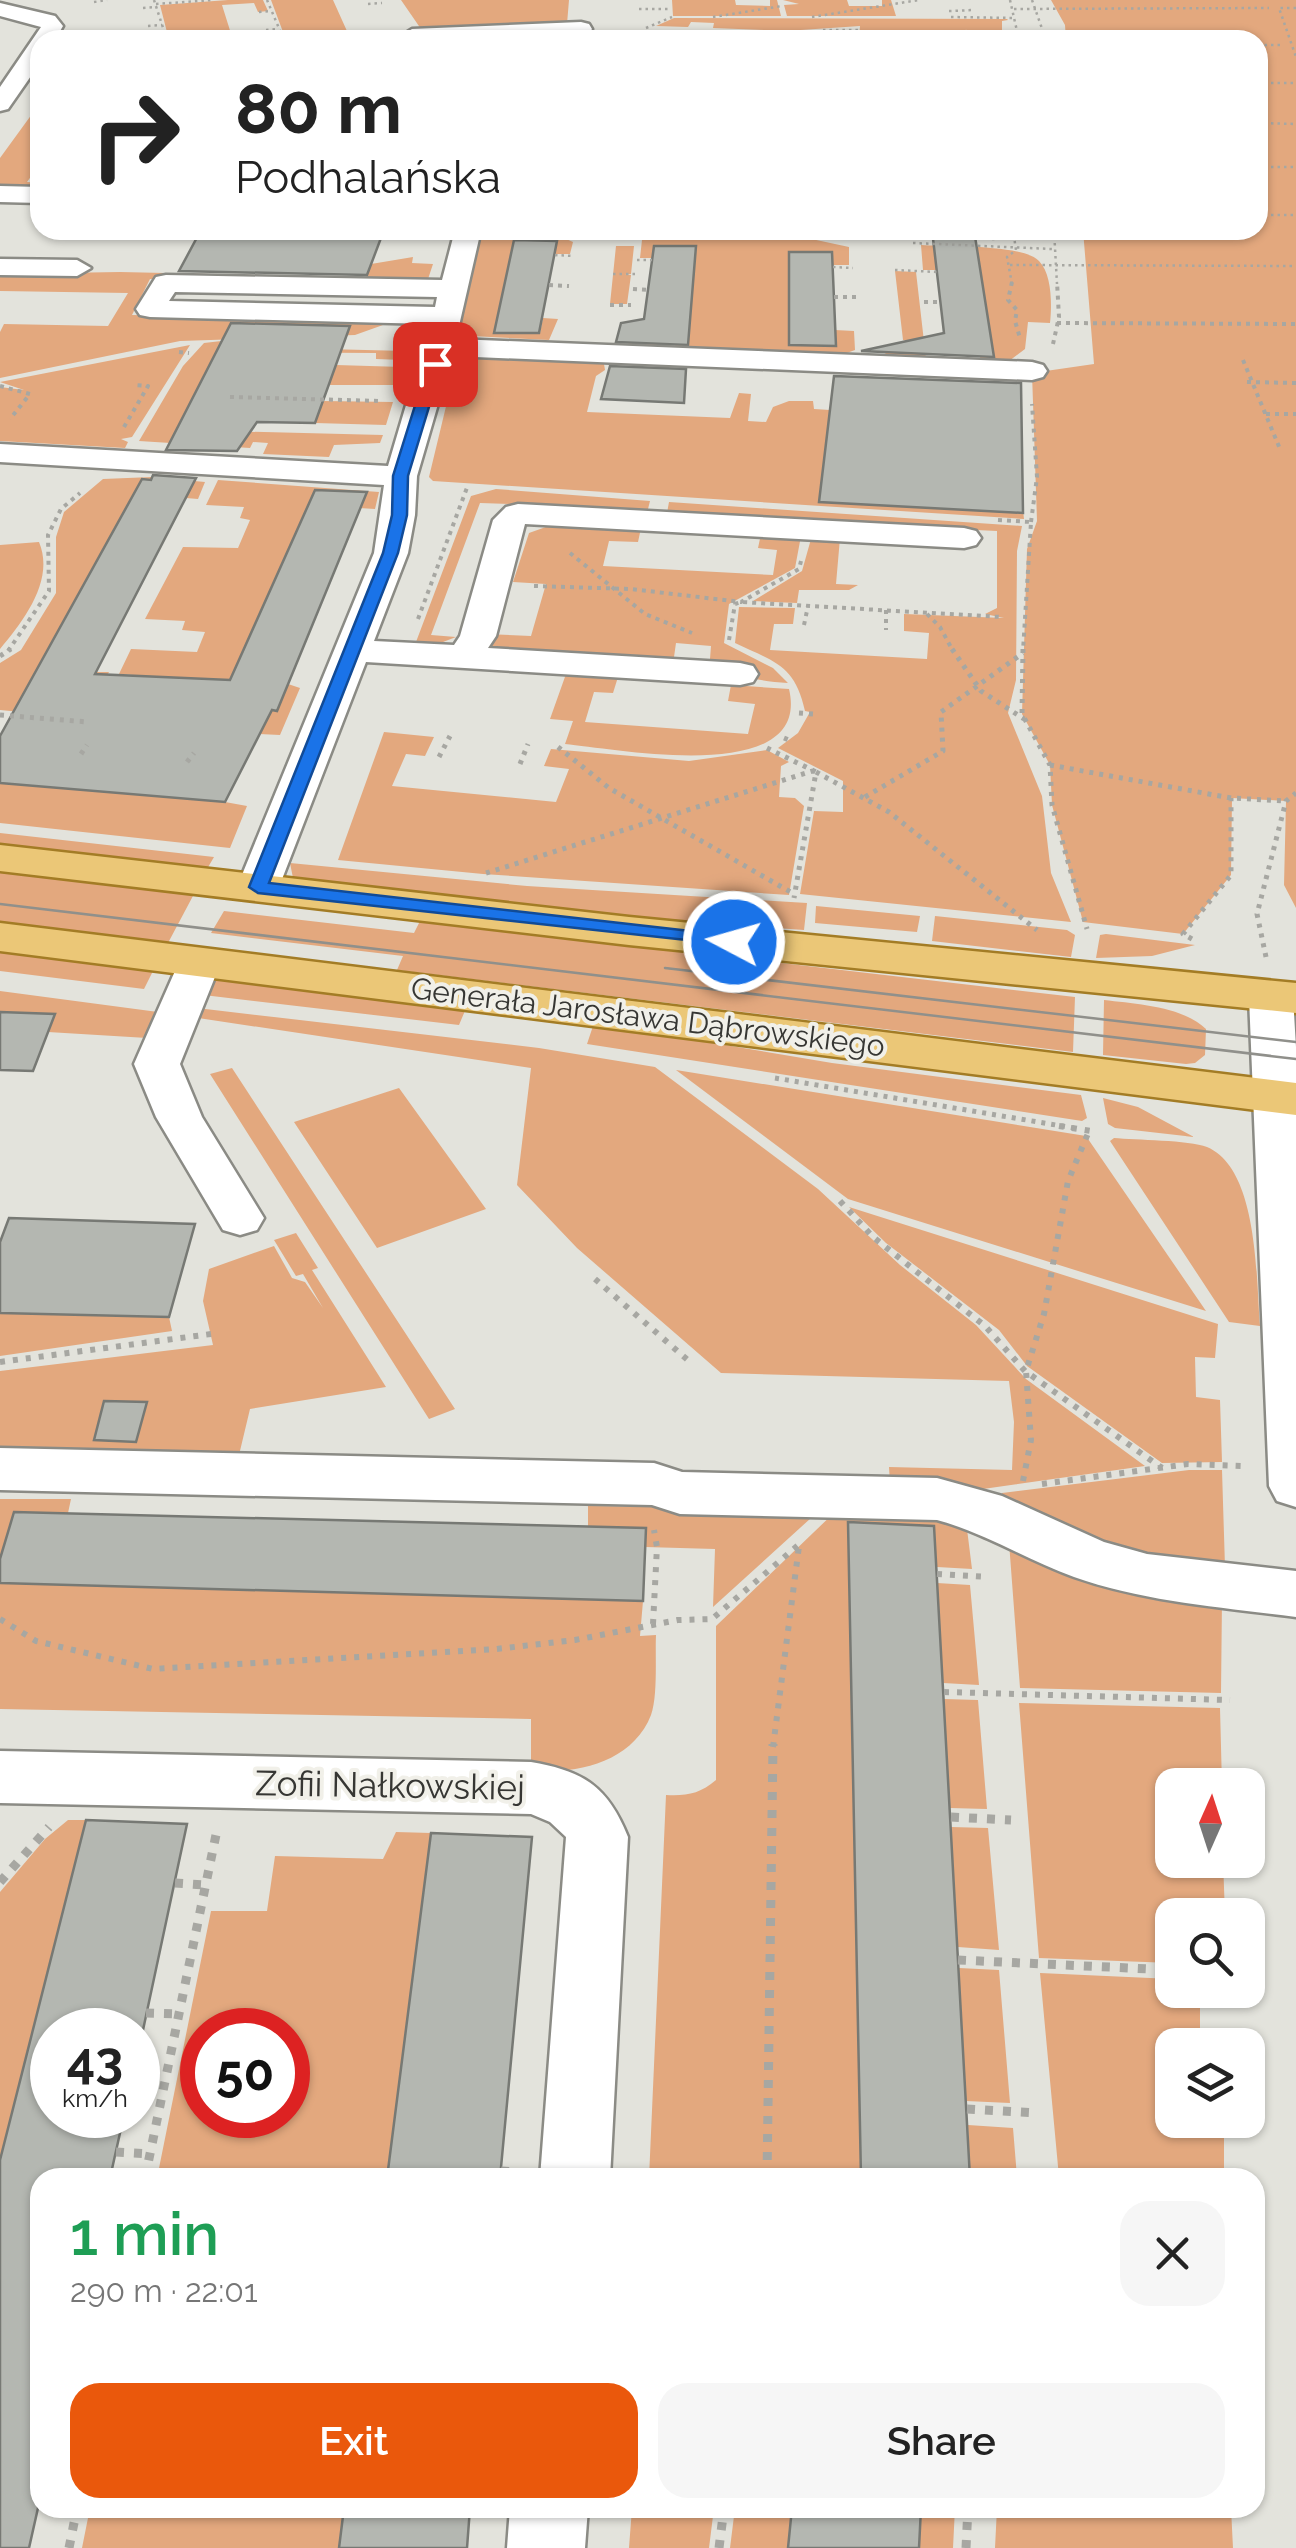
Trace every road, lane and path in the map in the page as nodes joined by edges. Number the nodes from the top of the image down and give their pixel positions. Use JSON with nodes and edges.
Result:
{"nodes":[{"id":1,"x":106,"y":0,"type":"edge"},
{"id":2,"x":214,"y":0,"type":"edge"},
{"id":3,"x":267,"y":0,"type":"edge"},
{"id":4,"x":1010,"y":0,"type":"edge"},
{"id":5,"x":1032,"y":0,"type":"edge"},
{"id":6,"x":1087,"y":0,"type":"edge"},
{"id":7,"x":190,"y":1,"type":"edge"},
{"id":8,"x":94,"y":2,"type":"edge"},
{"id":9,"x":917,"y":2,"type":"edge"},
{"id":10,"x":155,"y":4,"type":"edge"},
{"id":11,"x":368,"y":4,"type":"dead end"},
{"id":12,"x":782,"y":6,"type":"dead end"},
{"id":13,"x":390,"y":7,"type":"joint"},
{"id":14,"x":0,"y":8,"type":"edge"},
{"id":15,"x":143,"y":8,"type":"dead end"},
{"id":16,"x":1035,"y":8,"type":"junction"},
{"id":17,"x":1091,"y":8,"type":"junction"},
{"id":18,"x":1268,"y":8,"type":"dead end"},
{"id":19,"x":1296,"y":8,"type":"edge"},
{"id":20,"x":639,"y":9,"type":"dead end"},
{"id":21,"x":669,"y":9,"type":"dead end"},
{"id":22,"x":1014,"y":9,"type":"junction"},
{"id":23,"x":974,"y":10,"type":"dead end"},
{"id":24,"x":949,"y":11,"type":"dead end"},
{"id":25,"x":259,"y":12,"type":"dead end"},
{"id":26,"x":272,"y":12,"type":"junction"},
{"id":27,"x":672,"y":17,"type":"dead end"},
{"id":28,"x":712,"y":17,"type":"dead end"},
{"id":29,"x":812,"y":17,"type":"dead end"},
{"id":30,"x":951,"y":18,"type":"dead end"},
{"id":31,"x":1015,"y":18,"type":"junction"},
{"id":32,"x":162,"y":25,"type":"junction"},
{"id":33,"x":148,"y":26,"type":"dead end"},
{"id":34,"x":580,"y":26,"type":"edge"},
{"id":35,"x":646,"y":28,"type":"dead end"},
{"id":36,"x":279,"y":29,"type":"joint"},
{"id":37,"x":45,"y":30,"type":"edge"},
{"id":38,"x":164,"y":30,"type":"edge"},
{"id":39,"x":266,"y":30,"type":"dead end"},
{"id":40,"x":406,"y":30,"type":"edge"},
{"id":41,"x":524,"y":30,"type":"edge"},
{"id":42,"x":820,"y":30,"type":"edge"},
{"id":43,"x":858,"y":30,"type":"edge"},
{"id":44,"x":1017,"y":30,"type":"edge"},
{"id":45,"x":1043,"y":30,"type":"edge"},
{"id":46,"x":30,"y":44,"type":"edge"},
{"id":47,"x":1268,"y":45,"type":"edge"},
{"id":48,"x":1282,"y":45,"type":"dead end"},
{"id":49,"x":6,"y":54,"type":"dead end"},
{"id":50,"x":1296,"y":57,"type":"edge"},
{"id":51,"x":30,"y":62,"type":"edge"},
{"id":52,"x":1268,"y":83,"type":"edge"},
{"id":53,"x":1295,"y":83,"type":"edge"},
{"id":54,"x":0,"y":104,"type":"edge"},
{"id":55,"x":1268,"y":124,"type":"edge"},
{"id":56,"x":1296,"y":124,"type":"edge"},
{"id":57,"x":1268,"y":167,"type":"edge"},
{"id":58,"x":1296,"y":167,"type":"edge"},
{"id":59,"x":0,"y":194,"type":"edge"},
{"id":60,"x":30,"y":195,"type":"edge"},
{"id":61,"x":1268,"y":214,"type":"edge"},
{"id":62,"x":1296,"y":215,"type":"edge"},
{"id":63,"x":466,"y":240,"type":"edge"},
{"id":64,"x":1014,"y":240,"type":"edge"},
{"id":65,"x":1053,"y":240,"type":"edge"},
{"id":66,"x":913,"y":244,"type":"dead end"},
{"id":67,"x":1015,"y":248,"type":"junction"},
{"id":68,"x":1052,"y":249,"type":"junction"},
{"id":69,"x":555,"y":256,"type":"dead end"},
{"id":70,"x":574,"y":256,"type":"dead end"},
{"id":71,"x":636,"y":260,"type":"dead end"},
{"id":72,"x":652,"y":260,"type":"dead end"},
{"id":73,"x":1010,"y":266,"type":"junction"},
{"id":74,"x":1054,"y":266,"type":"junction"},
{"id":75,"x":1296,"y":266,"type":"edge"},
{"id":76,"x":0,"y":267,"type":"edge"},
{"id":77,"x":832,"y":267,"type":"dead end"},
{"id":78,"x":77,"y":268,"type":"dead end"},
{"id":79,"x":854,"y":268,"type":"dead end"},
{"id":80,"x":895,"y":270,"type":"dead end"},
{"id":81,"x":937,"y":272,"type":"dead end"},
{"id":82,"x":613,"y":274,"type":"dead end"},
{"id":83,"x":635,"y":274,"type":"dead end"},
{"id":84,"x":550,"y":285,"type":"dead end"},
{"id":85,"x":569,"y":286,"type":"dead end"},
{"id":86,"x":633,"y":290,"type":"dead end"},
{"id":87,"x":648,"y":290,"type":"dead end"},
{"id":88,"x":834,"y":296,"type":"dead end"},
{"id":89,"x":856,"y":297,"type":"dead end"},
{"id":90,"x":924,"y":302,"type":"dead end"},
{"id":91,"x":941,"y":302,"type":"dead end"},
{"id":92,"x":610,"y":304,"type":"dead end"},
{"id":93,"x":631,"y":305,"type":"dead end"},
{"id":94,"x":447,"y":317,"type":"junction"},
{"id":95,"x":1057,"y":322,"type":"junction"},
{"id":96,"x":1296,"y":324,"type":"edge"},
{"id":97,"x":178,"y":352,"type":"dead end"},
{"id":98,"x":189,"y":352,"type":"dead end"},
{"id":99,"x":1242,"y":360,"type":"dead end"},
{"id":100,"x":1036,"y":366,"type":"junction"},
{"id":101,"x":1249,"y":382,"type":"junction"},
{"id":102,"x":1296,"y":383,"type":"edge"},
{"id":103,"x":0,"y":386,"type":"edge"},
{"id":104,"x":136,"y":386,"type":"dead end"},
{"id":105,"x":230,"y":397,"type":"dead end"},
{"id":106,"x":398,"y":401,"type":"dead end"},
{"id":107,"x":1266,"y":414,"type":"junction"},
{"id":108,"x":1296,"y":414,"type":"edge"},
{"id":109,"x":23,"y":422,"type":"dead end"},
{"id":110,"x":121,"y":447,"type":"junction"},
{"id":111,"x":1280,"y":449,"type":"dead end"},
{"id":112,"x":0,"y":453,"type":"edge"},
{"id":113,"x":401,"y":476,"type":"junction"},
{"id":114,"x":468,"y":485,"type":"dead end"},
{"id":115,"x":1031,"y":522,"type":"junction"},
{"id":116,"x":973,"y":529,"type":"joint"},
{"id":117,"x":563,"y":548,"type":"dead end"},
{"id":118,"x":802,"y":552,"type":"dead end"},
{"id":119,"x":527,"y":586,"type":"dead end"},
{"id":120,"x":616,"y":588,"type":"junction"},
{"id":121,"x":741,"y":602,"type":"junction"},
{"id":122,"x":808,"y":606,"type":"junction"},
{"id":123,"x":886,"y":610,"type":"junction"},
{"id":124,"x":924,"y":612,"type":"junction"},
{"id":125,"x":1001,"y":617,"type":"dead end"},
{"id":126,"x":804,"y":625,"type":"dead end"},
{"id":127,"x":886,"y":630,"type":"dead end"},
{"id":128,"x":706,"y":637,"type":"dead end"},
{"id":129,"x":719,"y":642,"type":"dead end"},
{"id":130,"x":353,"y":650,"type":"junction"},
{"id":131,"x":406,"y":652,"type":"junction"},
{"id":132,"x":1024,"y":653,"type":"junction"},
{"id":133,"x":0,"y":656,"type":"edge"},
{"id":134,"x":466,"y":656,"type":"junction"},
{"id":135,"x":740,"y":674,"type":"dead end"},
{"id":136,"x":978,"y":685,"type":"junction"},
{"id":137,"x":799,"y":713,"type":"dead end"},
{"id":138,"x":814,"y":714,"type":"dead end"},
{"id":139,"x":0,"y":715,"type":"edge"},
{"id":140,"x":1025,"y":720,"type":"junction"},
{"id":141,"x":88,"y":722,"type":"dead end"},
{"id":142,"x":450,"y":736,"type":"dead end"},
{"id":143,"x":528,"y":744,"type":"dead end"},
{"id":144,"x":88,"y":745,"type":"dead end"},
{"id":145,"x":558,"y":747,"type":"dead end"},
{"id":146,"x":767,"y":748,"type":"dead end"},
{"id":147,"x":194,"y":753,"type":"dead end"},
{"id":148,"x":81,"y":754,"type":"dead end"},
{"id":149,"x":439,"y":757,"type":"dead end"},
{"id":150,"x":187,"y":762,"type":"dead end"},
{"id":151,"x":520,"y":764,"type":"dead end"},
{"id":152,"x":1050,"y":765,"type":"junction"},
{"id":153,"x":817,"y":770,"type":"junction"},
{"id":154,"x":1296,"y":792,"type":"edge"},
{"id":155,"x":865,"y":797,"type":"junction"},
{"id":156,"x":1231,"y":798,"type":"junction"},
{"id":157,"x":1286,"y":801,"type":"junction"},
{"id":158,"x":662,"y":818,"type":"junction"},
{"id":159,"x":0,"y":858,"type":"edge"},
{"id":160,"x":476,"y":878,"type":"dead end"},
{"id":161,"x":258,"y":887,"type":"junction"},
{"id":162,"x":1087,"y":928,"type":"dead end"},
{"id":163,"x":0,"y":937,"type":"edge"},
{"id":164,"x":1048,"y":939,"type":"dead end"},
{"id":165,"x":1192,"y":940,"type":"dead end"},
{"id":166,"x":200,"y":962,"type":"junction"},
{"id":167,"x":1283,"y":998,"type":"edge"},
{"id":168,"x":768,"y":1078,"type":"dead end"},
{"id":169,"x":1286,"y":1098,"type":"edge"},
{"id":170,"x":840,"y":1201,"type":"dead end"},
{"id":171,"x":240,"y":1218,"type":"dead end"},
{"id":172,"x":595,"y":1279,"type":"dead end"},
{"id":173,"x":211,"y":1334,"type":"dead end"},
{"id":174,"x":0,"y":1362,"type":"edge"},
{"id":175,"x":690,"y":1362,"type":"dead end"},
{"id":176,"x":1025,"y":1371,"type":"junction"},
{"id":177,"x":1162,"y":1468,"type":"junction"},
{"id":178,"x":0,"y":1469,"type":"edge"},
{"id":179,"x":1286,"y":1480,"type":"edge"},
{"id":180,"x":844,"y":1498,"type":"junction"},
{"id":181,"x":652,"y":1520,"type":"dead end"},
{"id":182,"x":799,"y":1544,"type":"junction"},
{"id":183,"x":937,"y":1574,"type":"dead end"},
{"id":184,"x":988,"y":1576,"type":"dead end"},
{"id":185,"x":1296,"y":1594,"type":"edge"},
{"id":186,"x":0,"y":1619,"type":"edge"},
{"id":187,"x":653,"y":1624,"type":"junction"},
{"id":188,"x":944,"y":1692,"type":"dead end"},
{"id":189,"x":1230,"y":1700,"type":"dead end"},
{"id":190,"x":0,"y":1777,"type":"edge"},
{"id":191,"x":220,"y":1814,"type":"dead end"},
{"id":192,"x":60,"y":1815,"type":"dead end"},
{"id":193,"x":950,"y":1817,"type":"dead end"},
{"id":194,"x":1011,"y":1820,"type":"dead end"},
{"id":195,"x":0,"y":1882,"type":"edge"},
{"id":196,"x":174,"y":1883,"type":"dead end"},
{"id":197,"x":205,"y":1884,"type":"junction"},
{"id":198,"x":958,"y":1960,"type":"dead end"},
{"id":199,"x":1155,"y":1969,"type":"edge"},
{"id":200,"x":160,"y":2013,"type":"edge"},
{"id":201,"x":179,"y":2014,"type":"junction"},
{"id":202,"x":967,"y":2109,"type":"dead end"},
{"id":203,"x":1037,"y":2113,"type":"dead end"},
{"id":204,"x":116,"y":2152,"type":"dead end"},
{"id":205,"x":150,"y":2154,"type":"junction"},
{"id":206,"x":147,"y":2168,"type":"edge"},
{"id":207,"x":576,"y":2168,"type":"edge"},
{"id":208,"x":767,"y":2168,"type":"edge"},
{"id":209,"x":75,"y":2518,"type":"edge"},
{"id":210,"x":549,"y":2518,"type":"edge"},
{"id":211,"x":723,"y":2518,"type":"edge"},
{"id":212,"x":968,"y":2518,"type":"edge"},
{"id":213,"x":68,"y":2548,"type":"edge"},
{"id":214,"x":546,"y":2548,"type":"edge"},
{"id":215,"x":720,"y":2548,"type":"edge"},
{"id":216,"x":966,"y":2548,"type":"edge"}],
"edges":[{"from":1,"to":8,"type":"path"},
{"from":2,"to":7,"type":"path"},
{"from":3,"to":26,"type":"path"},
{"from":4,"to":22,"type":"path"},
{"from":5,"to":16,"type":"path"},
{"from":6,"to":17,"type":"path"},
{"from":7,"to":10,"type":"path"},
{"from":9,"to":29,"type":"path"},
{"from":10,"to":15,"type":"path"},
{"from":10,"to":32,"type":"path"},
{"from":11,"to":13,"type":"path"},
{"from":12,"to":28,"type":"path"},
{"from":13,"to":40,"type":"street"},
{"from":14,"to":37,"type":"street"},
{"from":16,"to":17,"type":"path"},
{"from":16,"to":22,"type":"path"},
{"from":16,"to":45,"type":"path"},
{"from":17,"to":18,"type":"path"},
{"from":19,"to":50,"type":"path"},
{"from":20,"to":21,"type":"path"},
{"from":22,"to":31,"type":"path"},
{"from":23,"to":24,"type":"path"},
{"from":25,"to":26,"type":"path"},
{"from":26,"to":36,"type":"path"},
{"from":27,"to":35,"type":"path"},
{"from":30,"to":31,"type":"path"},
{"from":31,"to":44,"type":"path"},
{"from":32,"to":33,"type":"path"},
{"from":32,"to":38,"type":"path"},
{"from":34,"to":41,"type":"street"},
{"from":36,"to":39,"type":"path"},
{"from":42,"to":43,"type":"path"},
{"from":46,"to":49,"type":"street"},
{"from":47,"to":48,"type":"path"},
{"from":51,"to":54,"type":"street"},
{"from":52,"to":53,"type":"path"},
{"from":55,"to":56,"type":"path"},
{"from":57,"to":58,"type":"path"},
{"from":59,"to":60,"type":"street"},
{"from":61,"to":62,"type":"path"},
{"from":63,"to":94,"type":"street"},
{"from":64,"to":67,"type":"path"},
{"from":65,"to":68,"type":"path"},
{"from":66,"to":67,"type":"path"},
{"from":67,"to":68,"type":"path"},
{"from":67,"to":73,"type":"path"},
{"from":68,"to":74,"type":"path"},
{"from":69,"to":70,"type":"path"},
{"from":71,"to":72,"type":"path"},
{"from":73,"to":74,"type":"path"},
{"from":73,"to":100,"type":"path"},
{"from":74,"to":75,"type":"path"},
{"from":74,"to":95,"type":"path"},
{"from":76,"to":78,"type":"street"},
{"from":77,"to":79,"type":"path"},
{"from":80,"to":81,"type":"path"},
{"from":82,"to":83,"type":"path"},
{"from":84,"to":85,"type":"path"},
{"from":86,"to":87,"type":"path"},
{"from":88,"to":89,"type":"path"},
{"from":90,"to":91,"type":"path"},
{"from":92,"to":93,"type":"path"},
{"from":94,"to":94,"type":"street"},
{"from":94,"to":100,"type":"street"},
{"from":94,"to":113,"type":"street"},
{"from":95,"to":96,"type":"path"},
{"from":95,"to":100,"type":"path"},
{"from":97,"to":98,"type":"path"},
{"from":99,"to":101,"type":"path"},
{"from":100,"to":115,"type":"path"},
{"from":101,"to":102,"type":"path"},
{"from":101,"to":107,"type":"path"},
{"from":103,"to":109,"type":"path"},
{"from":104,"to":110,"type":"path"},
{"from":105,"to":106,"type":"path"},
{"from":107,"to":108,"type":"path"},
{"from":107,"to":111,"type":"path"},
{"from":110,"to":112,"type":"street"},
{"from":110,"to":113,"type":"street"},
{"from":110,"to":133,"type":"path"},
{"from":113,"to":130,"type":"street"},
{"from":114,"to":131,"type":"path"},
{"from":115,"to":116,"type":"path"},
{"from":115,"to":132,"type":"path"},
{"from":116,"to":134,"type":"street"},
{"from":117,"to":120,"type":"path"},
{"from":118,"to":121,"type":"path"},
{"from":119,"to":120,"type":"path"},
{"from":120,"to":121,"type":"path"},
{"from":120,"to":128,"type":"path"},
{"from":121,"to":122,"type":"path"},
{"from":121,"to":129,"type":"path"},
{"from":122,"to":123,"type":"path"},
{"from":122,"to":126,"type":"path"},
{"from":123,"to":124,"type":"path"},
{"from":123,"to":127,"type":"path"},
{"from":124,"to":125,"type":"path"},
{"from":124,"to":136,"type":"path"},
{"from":130,"to":131,"type":"street"},
{"from":130,"to":161,"type":"street"},
{"from":131,"to":134,"type":"street"},
{"from":132,"to":136,"type":"path"},
{"from":132,"to":140,"type":"path"},
{"from":134,"to":135,"type":"street"},
{"from":136,"to":140,"type":"path"},
{"from":136,"to":155,"type":"path"},
{"from":137,"to":138,"type":"path"},
{"from":139,"to":141,"type":"path"},
{"from":140,"to":152,"type":"path"},
{"from":142,"to":149,"type":"path"},
{"from":143,"to":151,"type":"path"},
{"from":144,"to":148,"type":"path"},
{"from":145,"to":158,"type":"path"},
{"from":146,"to":153,"type":"path"},
{"from":147,"to":150,"type":"path"},
{"from":152,"to":156,"type":"path"},
{"from":152,"to":162,"type":"path"},
{"from":153,"to":155,"type":"path"},
{"from":153,"to":158,"type":"path"},
{"from":153,"to":158,"type":"path"},
{"from":154,"to":157,"type":"path"},
{"from":155,"to":164,"type":"path"},
{"from":156,"to":157,"type":"path"},
{"from":156,"to":165,"type":"path"},
{"from":157,"to":167,"type":"path"},
{"from":158,"to":160,"type":"path"},
{"from":159,"to":161,"type":"main road"},
{"from":161,"to":167,"type":"main road"},
{"from":163,"to":166,"type":"main road","name":"Generała Jarosława Dąbrowskiego"},
{"from":166,"to":169,"type":"main road","name":"Generała Jarosława Dąbrowskiego"},
{"from":166,"to":171,"type":"street"},
{"from":167,"to":169,"type":"street"},
{"from":168,"to":176,"type":"path"},
{"from":169,"to":179,"type":"street"},
{"from":170,"to":176,"type":"path"},
{"from":172,"to":175,"type":"path"},
{"from":173,"to":174,"type":"path"},
{"from":176,"to":177,"type":"path"},
{"from":176,"to":177,"type":"path"},
{"from":177,"to":179,"type":"path"},
{"from":178,"to":180,"type":"street"},
{"from":180,"to":182,"type":"path"},
{"from":180,"to":185,"type":"street"},
{"from":181,"to":187,"type":"path"},
{"from":182,"to":187,"type":"path"},
{"from":182,"to":208,"type":"path"},
{"from":183,"to":184,"type":"path"},
{"from":186,"to":187,"type":"path"},
{"from":188,"to":189,"type":"path"},
{"from":190,"to":207,"type":"street","name":"Zofii Nałkowskiej"},
{"from":191,"to":197,"type":"path"},
{"from":192,"to":195,"type":"path"},
{"from":193,"to":194,"type":"path"},
{"from":196,"to":197,"type":"path"},
{"from":197,"to":201,"type":"path"},
{"from":198,"to":199,"type":"path"},
{"from":200,"to":201,"type":"path"},
{"from":201,"to":205,"type":"path"},
{"from":202,"to":203,"type":"path"},
{"from":204,"to":205,"type":"path"},
{"from":205,"to":206,"type":"path"},
{"from":209,"to":213,"type":"path"},
{"from":210,"to":214,"type":"street"},
{"from":211,"to":215,"type":"path"},
{"from":212,"to":216,"type":"path"}]}
